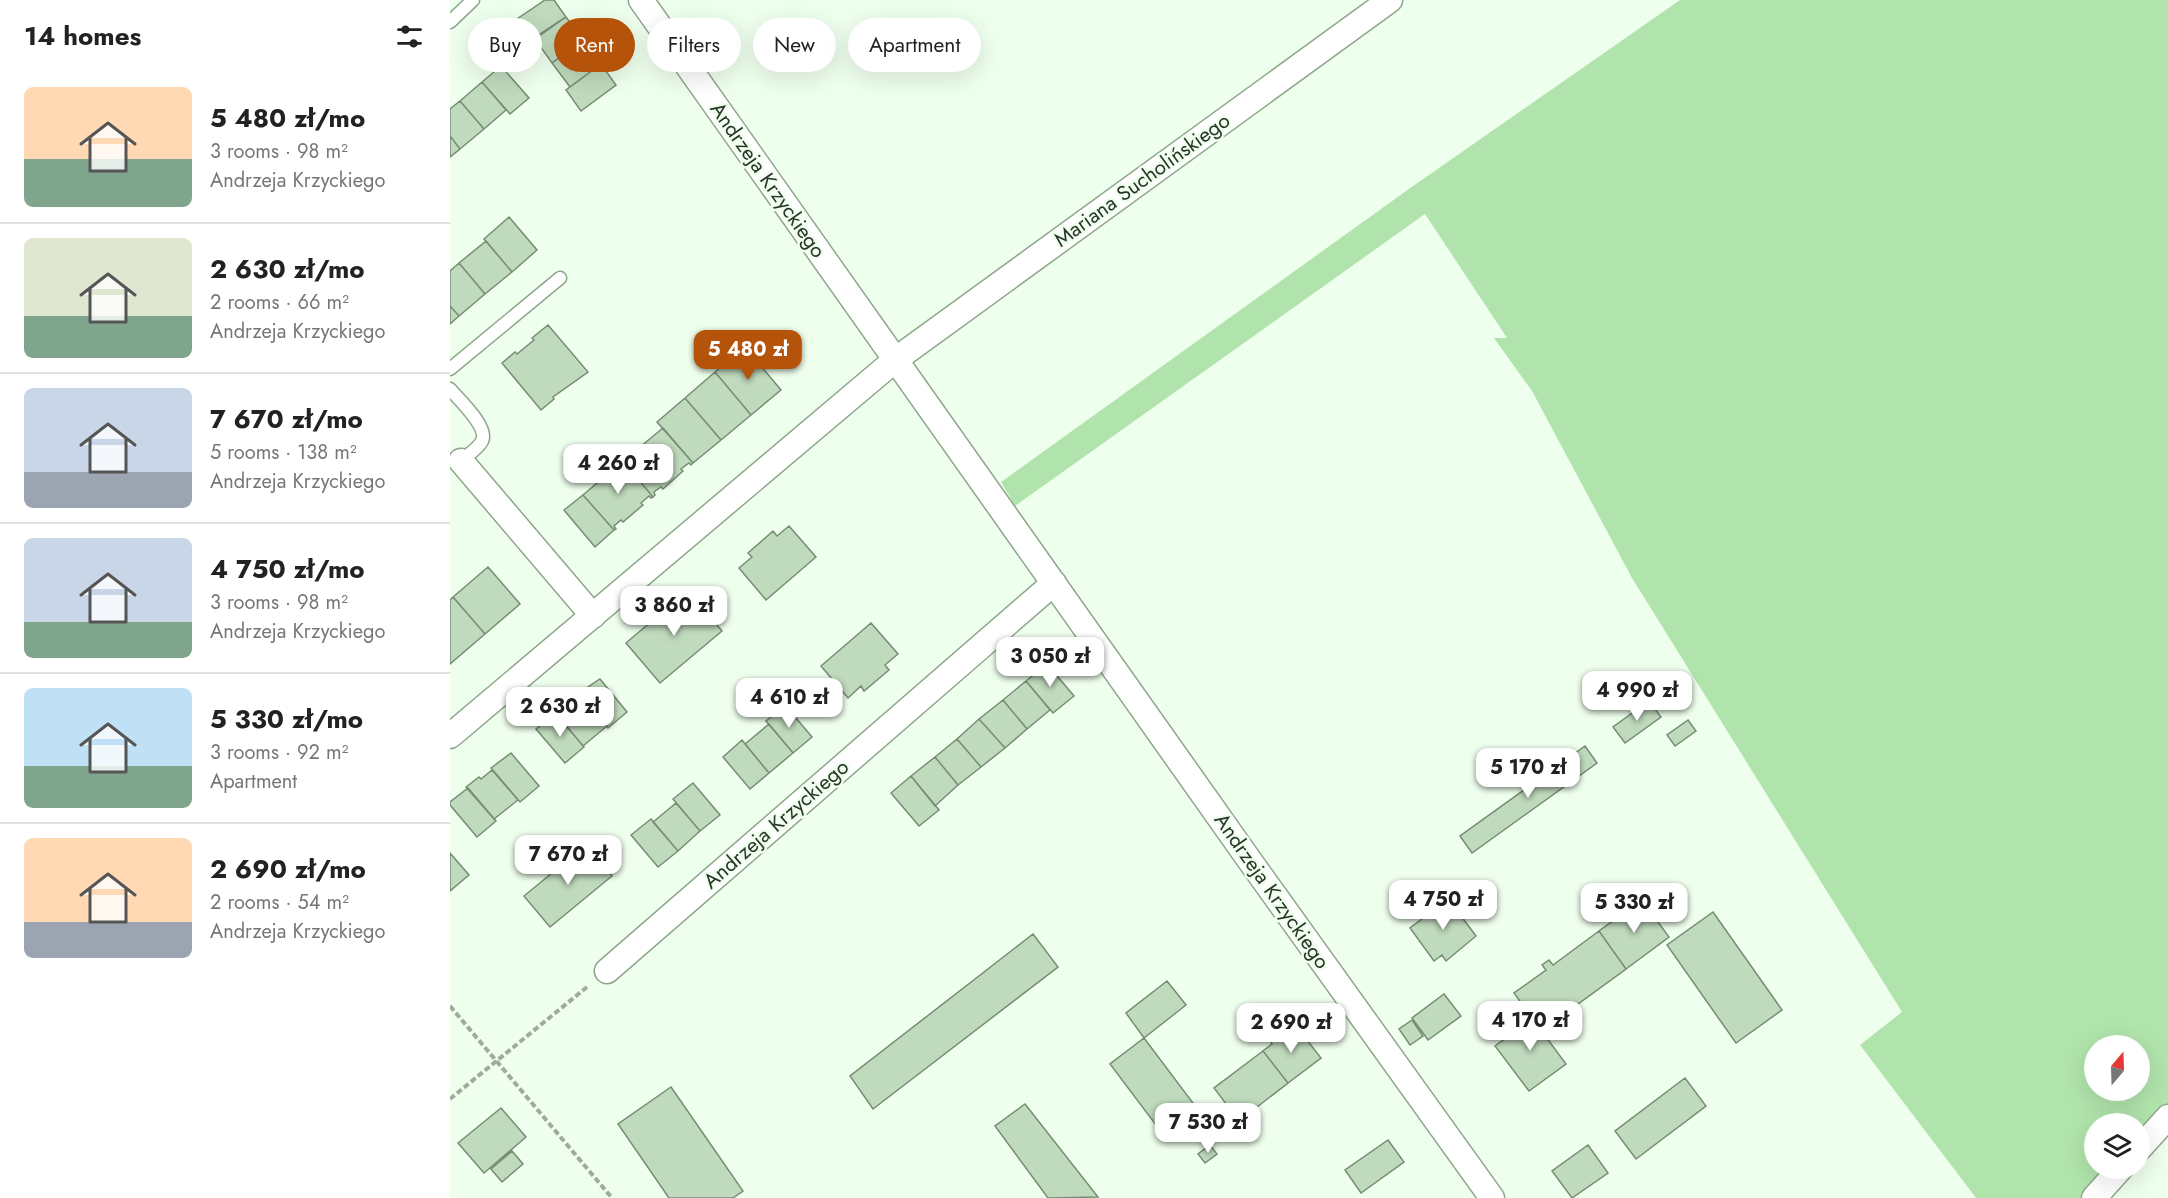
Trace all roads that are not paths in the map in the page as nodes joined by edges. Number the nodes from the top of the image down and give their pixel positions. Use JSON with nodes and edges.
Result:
{"nodes":[{"id":1,"x":473,"y":0,"type":"edge"},
{"id":2,"x":641,"y":0,"type":"edge"},
{"id":3,"x":1390,"y":0,"type":"edge"},
{"id":4,"x":450,"y":22,"type":"edge"},
{"id":5,"x":560,"y":278,"type":"dead end"},
{"id":6,"x":895,"y":360,"type":"junction"},
{"id":7,"x":450,"y":369,"type":"edge"},
{"id":8,"x":450,"y":389,"type":"edge"},
{"id":9,"x":461,"y":461,"type":"joint"},
{"id":10,"x":1054,"y":583,"type":"junction"},
{"id":11,"x":593,"y":616,"type":"junction"},
{"id":12,"x":450,"y":736,"type":"edge"},
{"id":13,"x":607,"y":971,"type":"road end"},
{"id":14,"x":2168,"y":1117,"type":"edge"},
{"id":15,"x":2150,"y":1137,"type":"edge"},
{"id":16,"x":2111,"y":1179,"type":"edge"},
{"id":17,"x":1492,"y":1198,"type":"edge"},
{"id":18,"x":2094,"y":1198,"type":"edge"}],
"edges":[{"from":1,"to":4,"type":"lane"},
{"from":2,"to":6,"type":"street","name":"Andrzeja Krzyckiego"},
{"from":3,"to":6,"type":"street","name":"Mariana Sucholińskiego"},
{"from":5,"to":7,"type":"lane"},
{"from":6,"to":10,"type":"street","name":"Andrzeja Krzyckiego"},
{"from":6,"to":11,"type":"street"},
{"from":8,"to":9,"type":"lane"},
{"from":9,"to":11,"type":"street"},
{"from":10,"to":13,"type":"street","name":"Andrzeja Krzyckiego"},
{"from":10,"to":17,"type":"street","name":"Andrzeja Krzyckiego"},
{"from":11,"to":12,"type":"street"},
{"from":14,"to":15,"type":"street"},
{"from":16,"to":18,"type":"street"}]}
